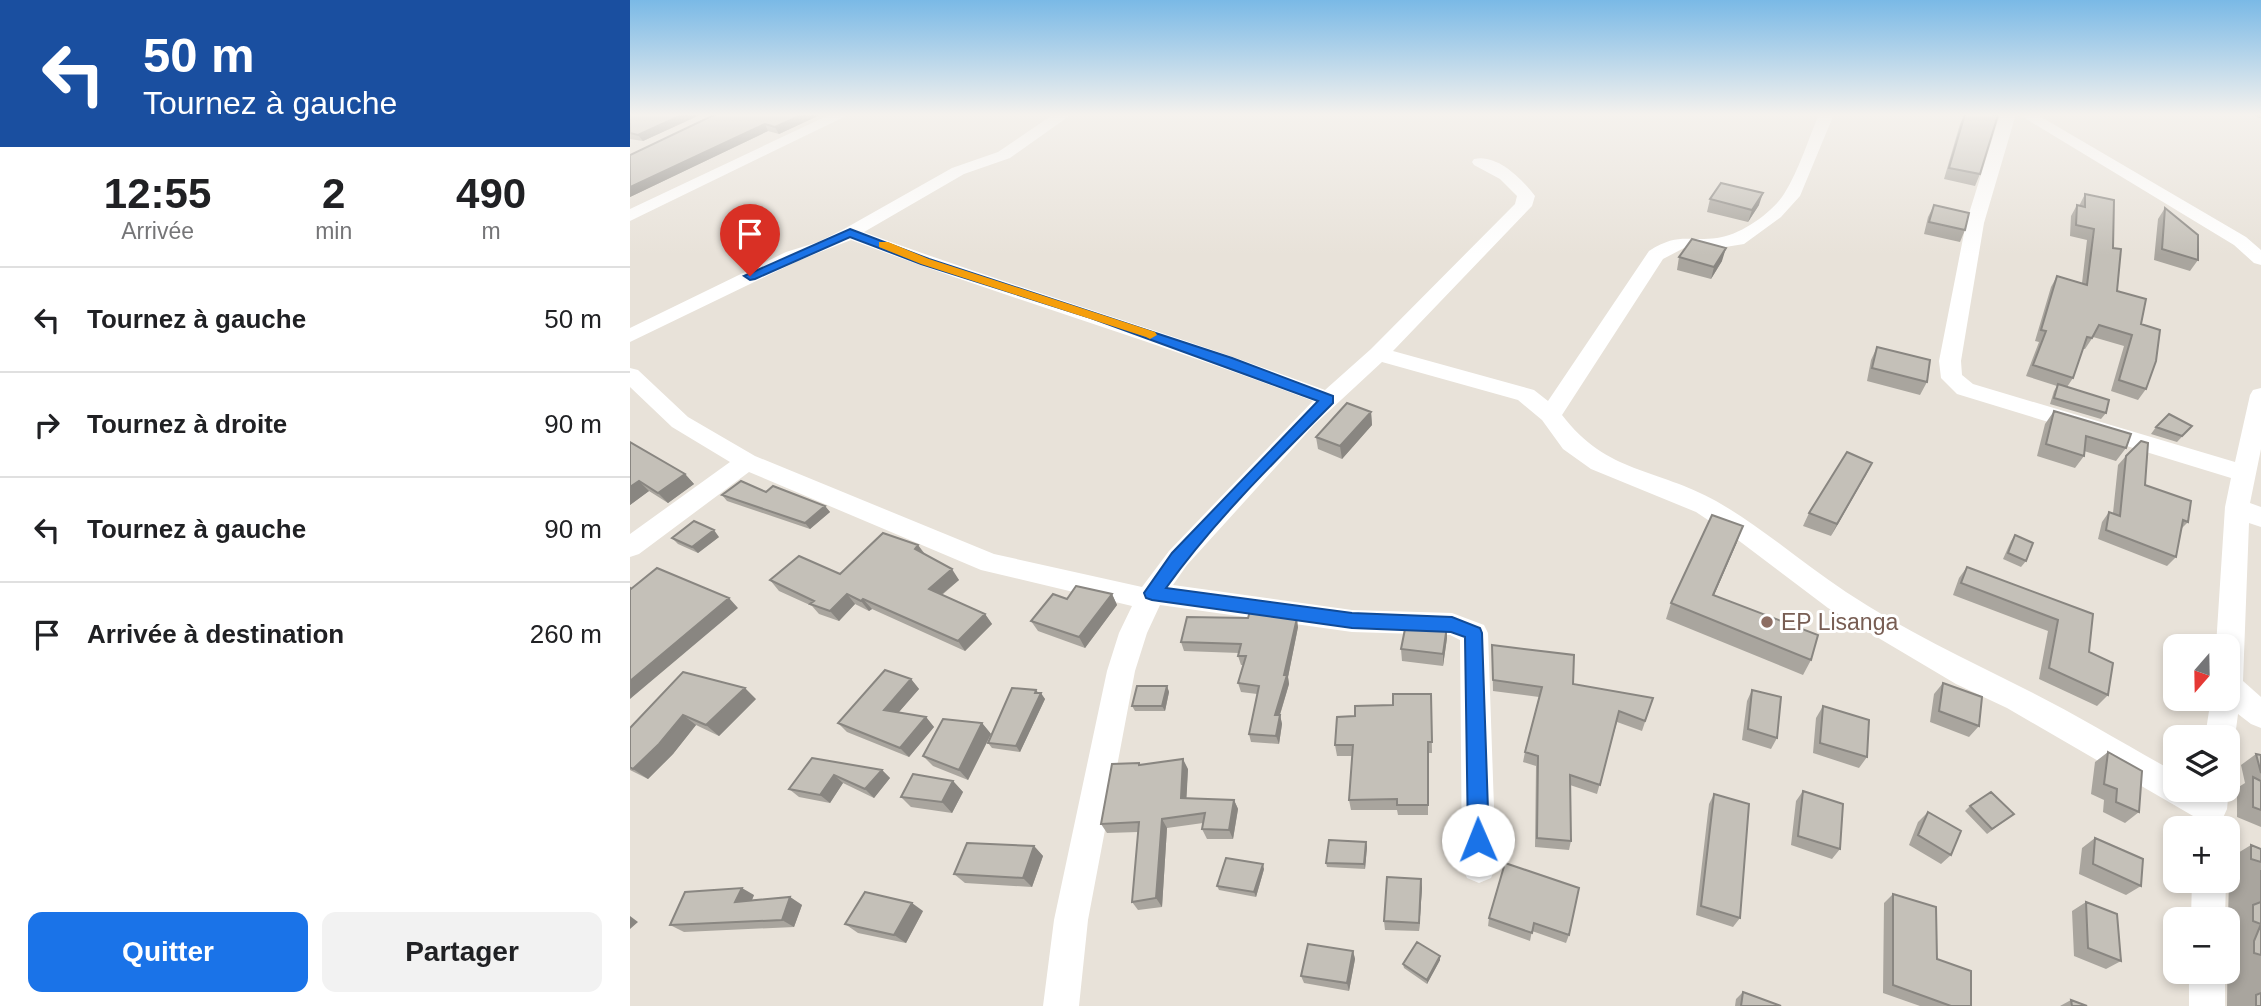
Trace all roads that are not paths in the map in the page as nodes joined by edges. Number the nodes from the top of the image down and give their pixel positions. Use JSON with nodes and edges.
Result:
{"nodes":[{"id":1,"x":744,"y":161,"type":"edge"},
{"id":2,"x":988,"y":161,"type":"edge"},
{"id":3,"x":1806,"y":161,"type":"edge"},
{"id":4,"x":1994,"y":161,"type":"edge"},
{"id":5,"x":2105,"y":161,"type":"edge"},
{"id":6,"x":1480,"y":162,"type":"dead end"},
{"id":7,"x":630,"y":216,"type":"edge"},
{"id":8,"x":850,"y":233,"type":"junction"},
{"id":9,"x":2261,"y":259,"type":"edge"},
{"id":10,"x":630,"y":336,"type":"edge"},
{"id":11,"x":1378,"y":354,"type":"junction"},
{"id":12,"x":630,"y":375,"type":"edge"},
{"id":13,"x":2261,"y":395,"type":"edge"},
{"id":14,"x":1328,"y":399,"type":"junction"},
{"id":15,"x":1550,"y":415,"type":"junction"},
{"id":16,"x":747,"y":462,"type":"junction"},
{"id":17,"x":2244,"y":473,"type":"junction"},
{"id":18,"x":2237,"y":507,"type":"junction"},
{"id":19,"x":2261,"y":518,"type":"edge"},
{"id":20,"x":630,"y":547,"type":"edge"},
{"id":21,"x":1151,"y":596,"type":"junction"},
{"id":22,"x":2229,"y":634,"type":"edge"},
{"id":23,"x":2240,"y":709,"type":"edge"},
{"id":24,"x":2261,"y":717,"type":"edge"},
{"id":25,"x":2212,"y":809,"type":"edge"},
{"id":26,"x":1479,"y":866,"type":"dead end"},
{"id":27,"x":2207,"y":984,"type":"edge"},
{"id":28,"x":1061,"y":1006,"type":"edge"},
{"id":29,"x":2207,"y":1006,"type":"edge"}],
"edges":[{"from":1,"to":7,"type":"street"},
{"from":2,"to":8,"type":"street"},
{"from":3,"to":15,"type":"street"},
{"from":4,"to":17,"type":"street"},
{"from":5,"to":9,"type":"street"},
{"from":6,"to":11,"type":"street"},
{"from":8,"to":10,"type":"street"},
{"from":8,"to":14,"type":"street"},
{"from":11,"to":14,"type":"street"},
{"from":11,"to":15,"type":"street"},
{"from":12,"to":16,"type":"street"},
{"from":13,"to":17,"type":"street"},
{"from":14,"to":21,"type":"street"},
{"from":15,"to":25,"type":"street"},
{"from":16,"to":20,"type":"street"},
{"from":16,"to":21,"type":"street"},
{"from":17,"to":18,"type":"street"},
{"from":18,"to":19,"type":"street"},
{"from":18,"to":22,"type":"street"},
{"from":21,"to":26,"type":"street"},
{"from":21,"to":28,"type":"street"},
{"from":23,"to":24,"type":"street"},
{"from":27,"to":29,"type":"street"}]}
